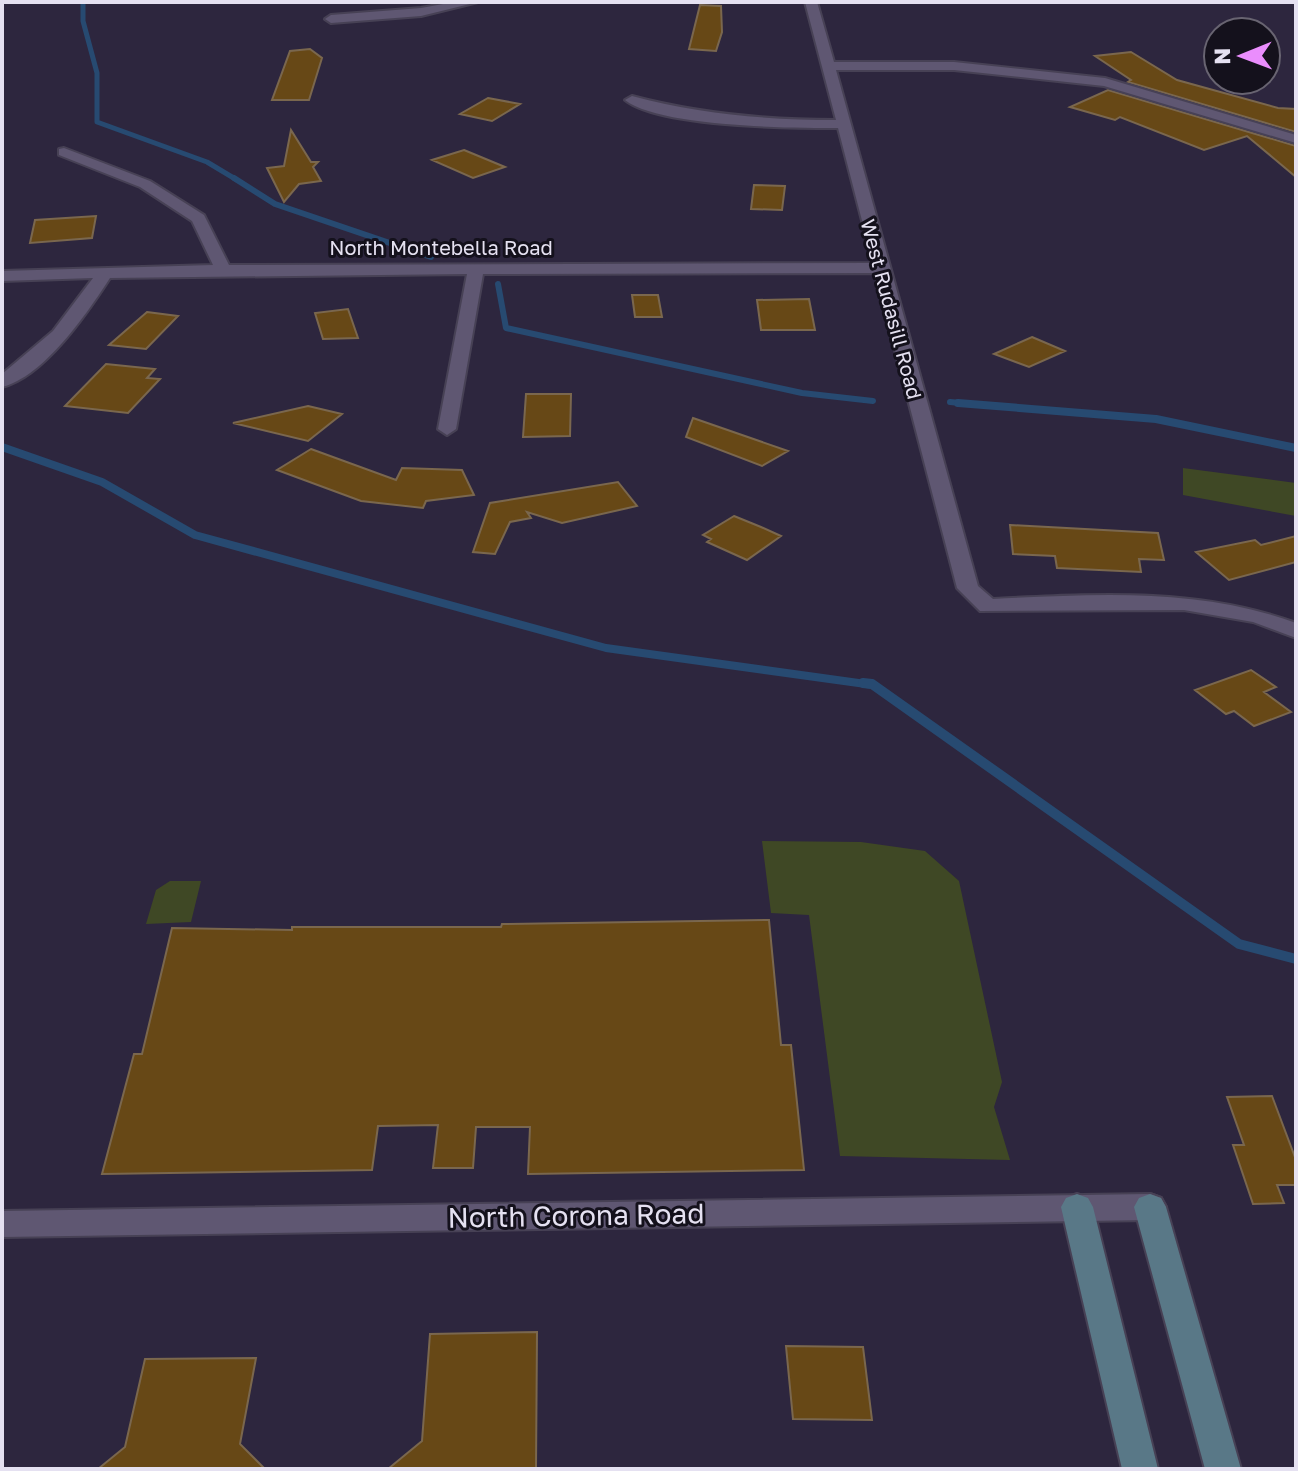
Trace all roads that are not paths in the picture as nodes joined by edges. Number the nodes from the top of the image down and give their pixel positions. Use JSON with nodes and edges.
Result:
{"nodes":[{"id":1,"x":472,"y":2,"type":"edge"},
{"id":2,"x":811,"y":2,"type":"edge"},
{"id":3,"x":331,"y":19,"type":"dead end"},
{"id":4,"x":827,"y":66,"type":"junction"},
{"id":5,"x":632,"y":100,"type":"dead end"},
{"id":6,"x":842,"y":124,"type":"junction"},
{"id":7,"x":1296,"y":139,"type":"edge"},
{"id":8,"x":64,"y":152,"type":"dead end"},
{"id":9,"x":881,"y":268,"type":"junction"},
{"id":10,"x":476,"y":269,"type":"junction"},
{"id":11,"x":223,"y":270,"type":"junction"},
{"id":12,"x":104,"y":275,"type":"junction"},
{"id":13,"x":2,"y":276,"type":"edge"},
{"id":14,"x":2,"y":382,"type":"edge"},
{"id":15,"x":447,"y":429,"type":"dead end"},
{"id":16,"x":1296,"y":631,"type":"edge"},
{"id":17,"x":1077,"y":1207,"type":"junction"},
{"id":18,"x":2,"y":1224,"type":"edge"},
{"id":19,"x":1140,"y":1469,"type":"edge"},
{"id":20,"x":1223,"y":1469,"type":"edge"}],
"edges":[{"from":1,"to":3,"type":"street"},
{"from":2,"to":4,"type":"street","name":"West Rudasill Road"},
{"from":4,"to":6,"type":"street","name":"West Rudasill Road"},
{"from":4,"to":7,"type":"street"},
{"from":5,"to":6,"type":"street"},
{"from":6,"to":9,"type":"street","name":"West Rudasill Road"},
{"from":8,"to":11,"type":"street"},
{"from":9,"to":10,"type":"street","name":"North Montebella Road"},
{"from":9,"to":16,"type":"street","name":"West Rudasill Road"},
{"from":10,"to":11,"type":"street","name":"North Montebella Road"},
{"from":10,"to":15,"type":"street"},
{"from":11,"to":12,"type":"street","name":"North Montebella Road"},
{"from":12,"to":13,"type":"street","name":"North Montebella Road"},
{"from":12,"to":14,"type":"street"},
{"from":17,"to":18,"type":"street","name":"North Corona Road"},
{"from":17,"to":19,"type":"street"},
{"from":17,"to":20,"type":"street","name":"North Corona Road"}]}
